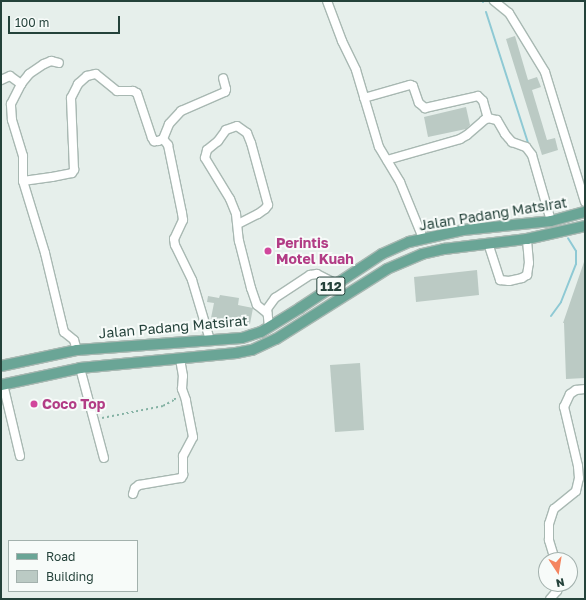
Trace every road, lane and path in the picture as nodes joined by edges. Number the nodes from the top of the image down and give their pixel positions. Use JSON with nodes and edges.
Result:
{"nodes":[{"id":1,"x":327,"y":1,"type":"edge"},
{"id":2,"x":494,"y":1,"type":"edge"},
{"id":3,"x":59,"y":63,"type":"dead end"},
{"id":4,"x":223,"y":78,"type":"dead end"},
{"id":5,"x":1,"y":80,"type":"edge"},
{"id":6,"x":21,"y":84,"type":"junction"},
{"id":7,"x":364,"y":98,"type":"junction"},
{"id":8,"x":488,"y":118,"type":"junction"},
{"id":9,"x":163,"y":139,"type":"junction"},
{"id":10,"x":387,"y":160,"type":"junction"},
{"id":11,"x":23,"y":181,"type":"junction"},
{"id":12,"x":584,"y":196,"type":"edge"},
{"id":13,"x":585,"y":212,"type":"edge"},
{"id":14,"x":551,"y":221,"type":"junction"},
{"id":15,"x":238,"y":224,"type":"junction"},
{"id":16,"x":585,"y":226,"type":"edge"},
{"id":17,"x":423,"y":238,"type":"junction"},
{"id":18,"x":527,"y":239,"type":"junction"},
{"id":19,"x":488,"y":243,"type":"junction"},
{"id":20,"x":335,"y":283,"type":"junction"},
{"id":21,"x":267,"y":313,"type":"junction"},
{"id":22,"x":269,"y":327,"type":"junction"},
{"id":23,"x":210,"y":340,"type":"junction"},
{"id":24,"x":77,"y":350,"type":"junction"},
{"id":25,"x":180,"y":358,"type":"junction"},
{"id":26,"x":1,"y":366,"type":"edge"},
{"id":27,"x":80,"y":368,"type":"junction"},
{"id":28,"x":2,"y":385,"type":"edge"},
{"id":29,"x":182,"y":389,"type":"junction"},
{"id":30,"x":585,"y":389,"type":"edge"},
{"id":31,"x":94,"y":419,"type":"junction"},
{"id":32,"x":20,"y":456,"type":"dead end"},
{"id":33,"x":104,"y":458,"type":"dead end"},
{"id":34,"x":133,"y":494,"type":"dead end"},
{"id":35,"x":553,"y":552,"type":"edge"}],
"edges":[{"from":1,"to":7,"type":"street"},
{"from":2,"to":12,"type":"street"},
{"from":3,"to":6,"type":"street"},
{"from":4,"to":9,"type":"street"},
{"from":5,"to":6,"type":"street"},
{"from":6,"to":11,"type":"street"},
{"from":7,"to":8,"type":"street"},
{"from":7,"to":10,"type":"street"},
{"from":8,"to":10,"type":"street"},
{"from":8,"to":14,"type":"street"},
{"from":9,"to":11,"type":"street"},
{"from":9,"to":23,"type":"street"},
{"from":10,"to":17,"type":"street"},
{"from":11,"to":24,"type":"street"},
{"from":13,"to":14,"type":"main road","name":"Jalan Padang Matsirat","number":"112"},
{"from":14,"to":17,"type":"main road","name":"Jalan Padang Matsirat","number":"112"},
{"from":15,"to":15,"type":"street"},
{"from":15,"to":21,"type":"street"},
{"from":16,"to":18,"type":"main road","name":"Jalan Padang Matsirat","number":"112"},
{"from":17,"to":20,"type":"main road","name":"Jalan Padang Matsirat","number":"112"},
{"from":18,"to":19,"type":"main road","name":"Jalan Padang Matsirat","number":"112"},
{"from":18,"to":19,"type":"street"},
{"from":19,"to":25,"type":"main road","name":"Jalan Padang Matsirat","number":"112"},
{"from":20,"to":21,"type":"street"},
{"from":20,"to":22,"type":"main road","name":"Jalan Padang Matsirat","number":"112"},
{"from":21,"to":22,"type":"street"},
{"from":22,"to":23,"type":"main road","name":"Jalan Padang Matsirat","number":"112"},
{"from":23,"to":24,"type":"main road","name":"Jalan Padang Matsirat","number":"112"},
{"from":24,"to":26,"type":"main road","name":"Jalan Padang Matsirat","number":"112"},
{"from":24,"to":27,"type":"main road"},
{"from":25,"to":27,"type":"main road","name":"Jalan Padang Matsirat","number":"112"},
{"from":25,"to":29,"type":"street"},
{"from":27,"to":28,"type":"main road","name":"Jalan Padang Matsirat","number":"112"},
{"from":27,"to":31,"type":"street"},
{"from":28,"to":32,"type":"street"},
{"from":29,"to":31,"type":"path"},
{"from":29,"to":34,"type":"street"},
{"from":30,"to":35,"type":"street"},
{"from":31,"to":33,"type":"street"}]}
